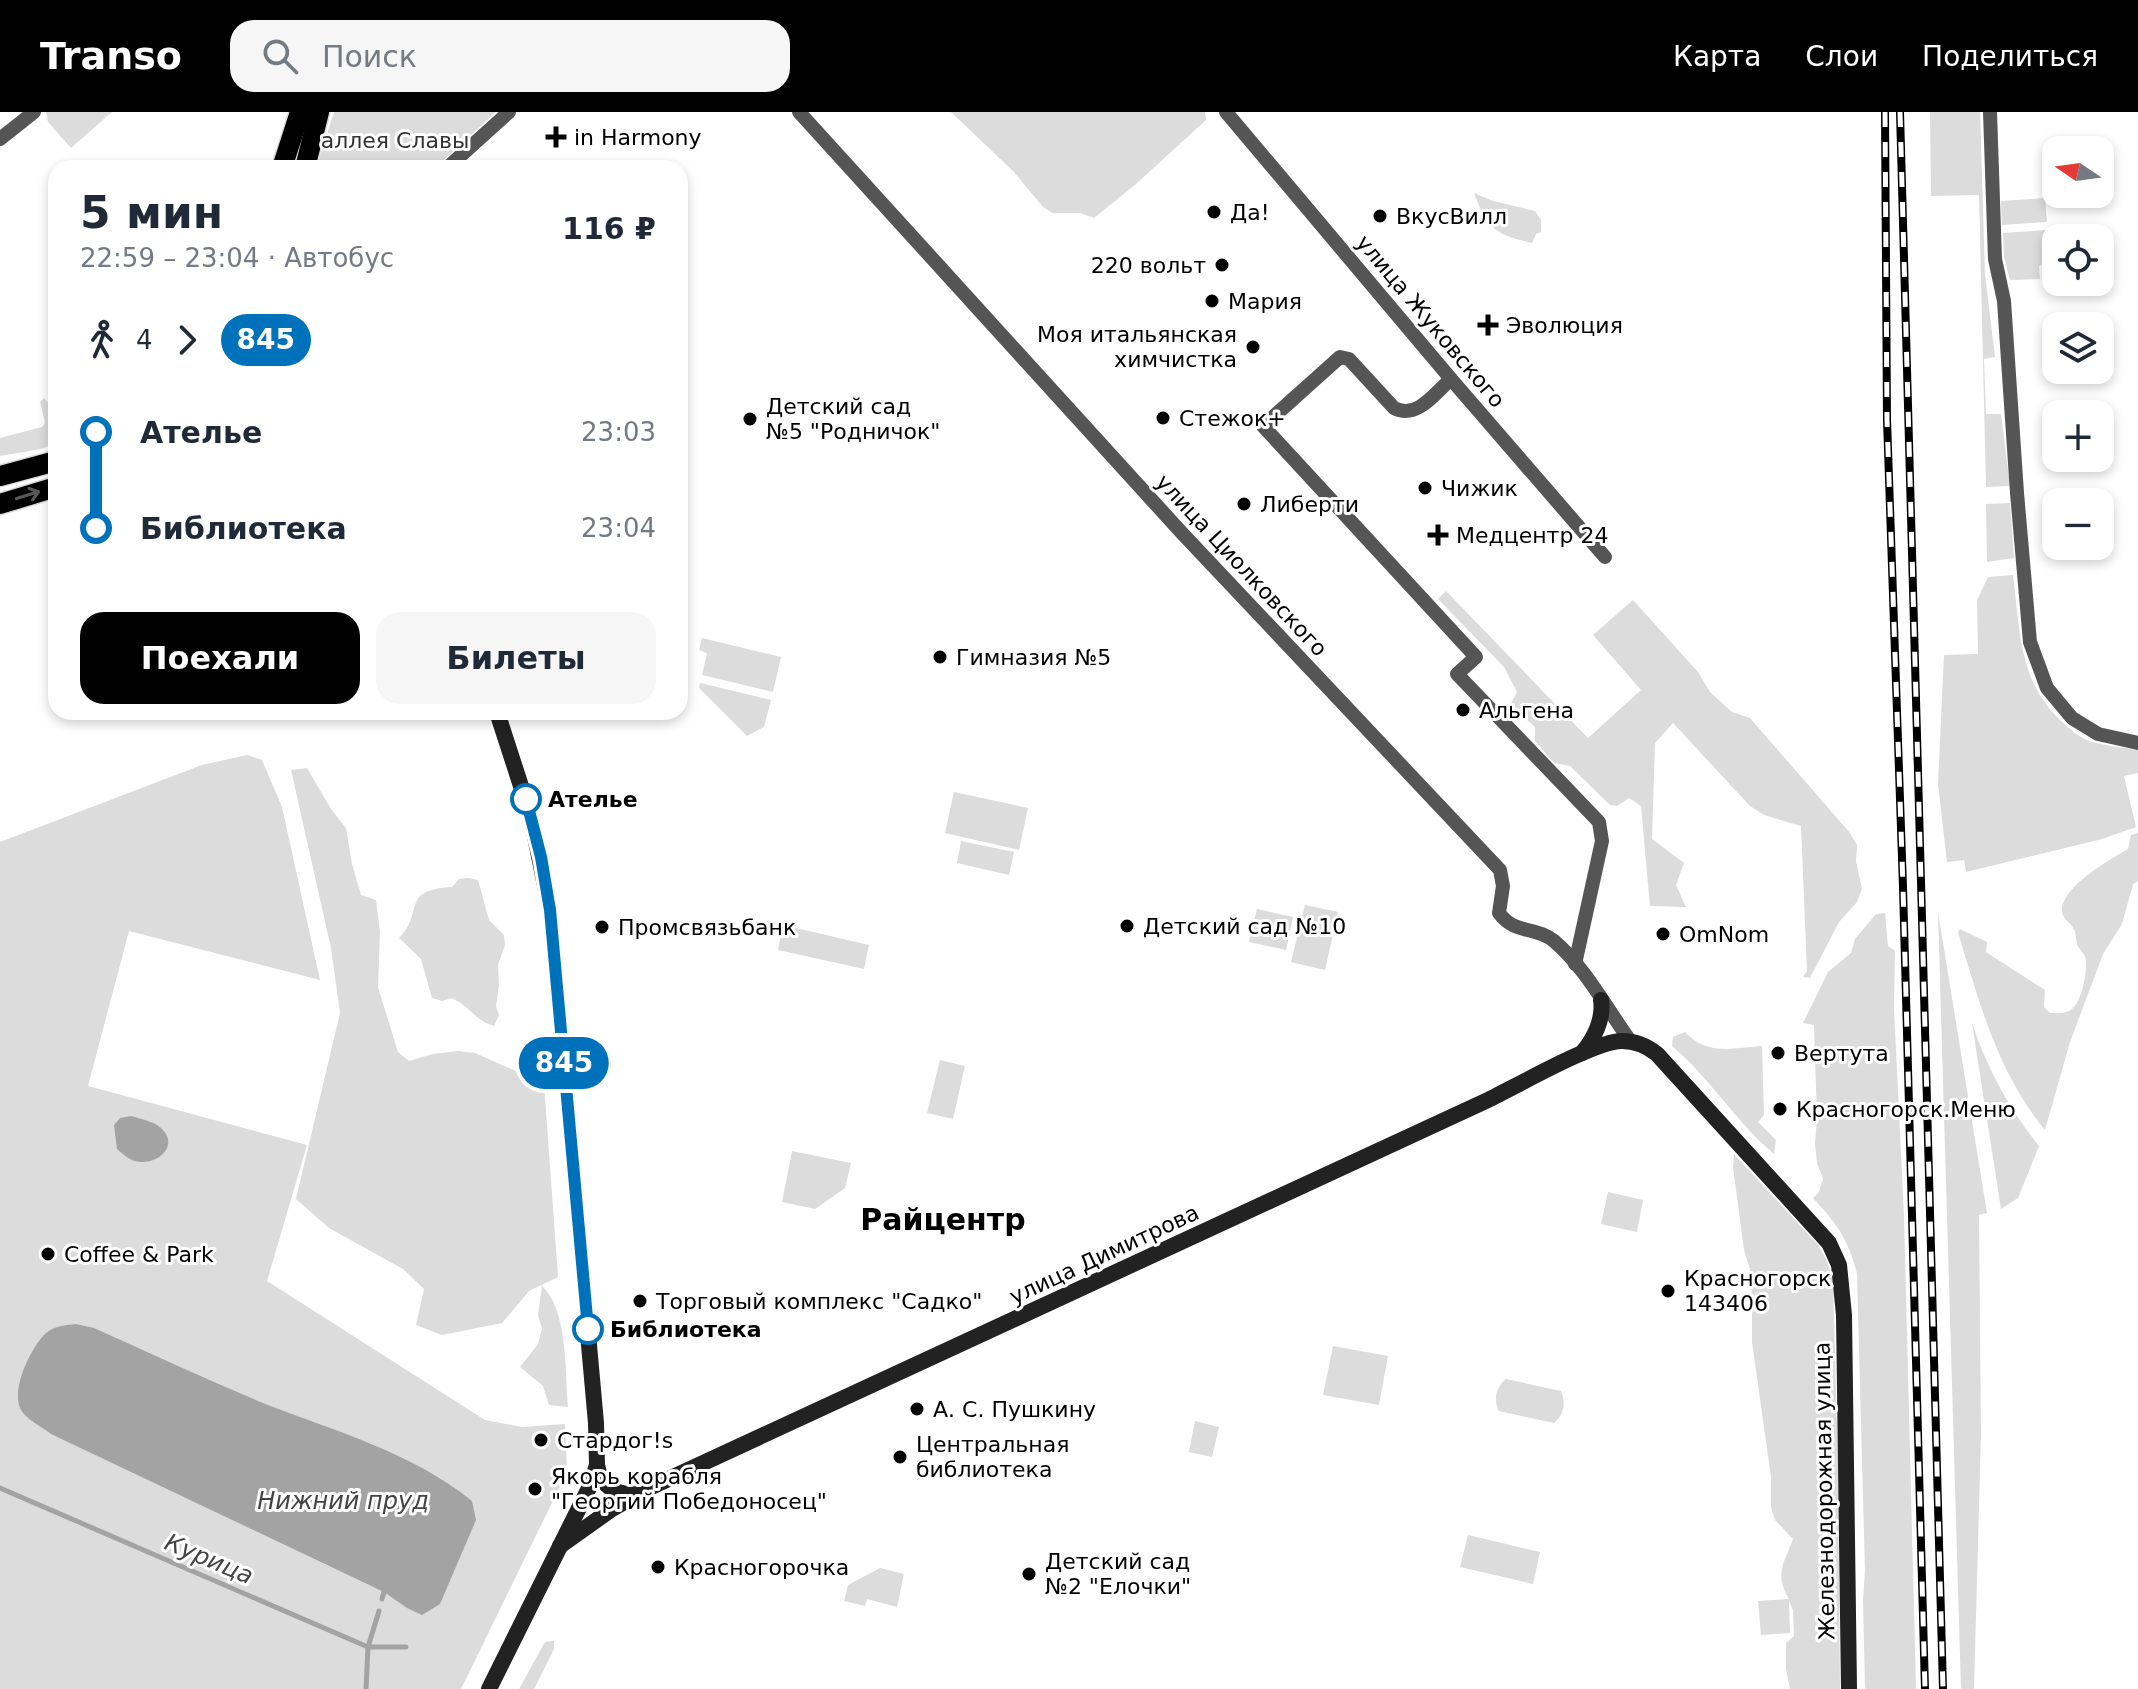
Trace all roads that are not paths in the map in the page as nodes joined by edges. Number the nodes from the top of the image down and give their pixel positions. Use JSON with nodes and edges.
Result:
{"nodes":[{"id":1,"x":34,"y":112,"type":"edge"},
{"id":2,"x":300,"y":112,"type":"edge"},
{"id":3,"x":319,"y":112,"type":"edge"},
{"id":4,"x":509,"y":112,"type":"edge"},
{"id":5,"x":799,"y":112,"type":"edge"},
{"id":6,"x":1226,"y":112,"type":"edge"},
{"id":7,"x":1990,"y":112,"type":"edge"},
{"id":8,"x":0,"y":139,"type":"edge"},
{"id":9,"x":285,"y":160,"type":"edge"},
{"id":10,"x":307,"y":160,"type":"edge"},
{"id":11,"x":456,"y":160,"type":"edge"},
{"id":12,"x":1451,"y":379,"type":"junction"},
{"id":13,"x":48,"y":463,"type":"edge"},
{"id":14,"x":0,"y":476,"type":"edge"},
{"id":15,"x":48,"y":489,"type":"edge"},
{"id":16,"x":0,"y":504,"type":"edge"},
{"id":17,"x":1605,"y":557,"type":"dead end"},
{"id":18,"x":500,"y":720,"type":"edge"},
{"id":19,"x":2138,"y":743,"type":"edge"},
{"id":20,"x":1575,"y":964,"type":"junction"},
{"id":21,"x":1601,"y":1000,"type":"junction"},
{"id":22,"x":1631,"y":1042,"type":"junction"},
{"id":23,"x":1581,"y":1055,"type":"junction"},
{"id":24,"x":597,"y":1465,"type":"junction"},
{"id":25,"x":638,"y":1494,"type":"junction"},
{"id":26,"x":560,"y":1546,"type":"junction"},
{"id":27,"x":489,"y":1689,"type":"edge"},
{"id":28,"x":1849,"y":1689,"type":"edge"}],
"edges":[{"from":1,"to":8,"type":"street"},
{"from":2,"to":9,"type":"main road"},
{"from":3,"to":10,"type":"main road"},
{"from":4,"to":11,"type":"street"},
{"from":5,"to":20,"type":"street","name":"улица Циолковского"},
{"from":6,"to":12,"type":"street","name":"улица Жуковского"},
{"from":7,"to":19,"type":"street"},
{"from":12,"to":17,"type":"street","name":"улица Жуковского"},
{"from":12,"to":20,"type":"street"},
{"from":13,"to":14,"type":"main road"},
{"from":16,"to":15,"type":"main road","one_way":true},
{"from":18,"to":24,"type":"street"},
{"from":20,"to":21,"type":"street","name":"улица Циолковского"},
{"from":21,"to":22,"type":"street","name":"улица Циолковского"},
{"from":21,"to":23,"type":"street"},
{"from":22,"to":23,"type":"street","name":"улица Димитрова"},
{"from":22,"to":28,"type":"street","name":"Железнодорожная улица"},
{"from":23,"to":25,"type":"street","name":"улица Димитрова"},
{"from":24,"to":25,"type":"street"},
{"from":24,"to":26,"type":"street"},
{"from":25,"to":26,"type":"street","name":"улица Димитрова"},
{"from":26,"to":27,"type":"street"}]}
